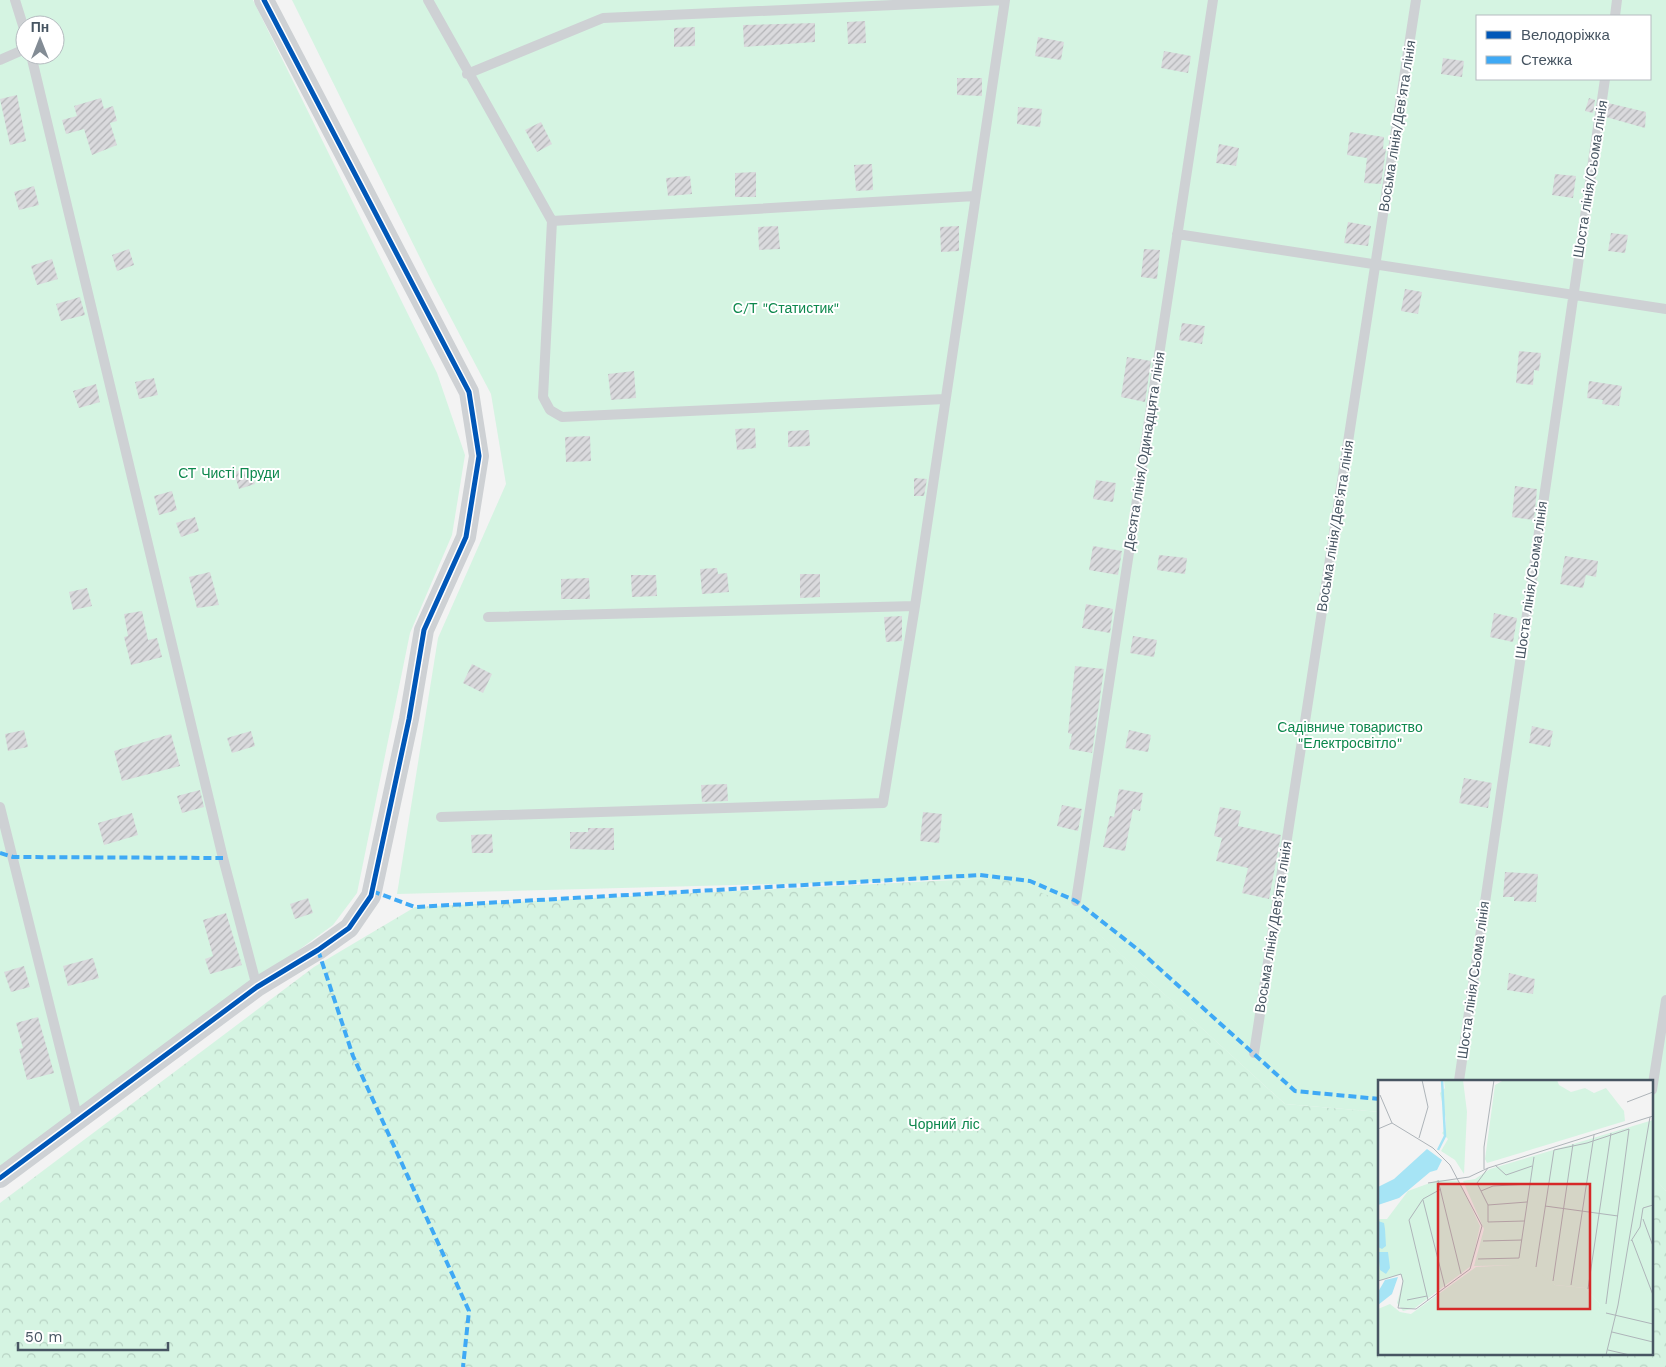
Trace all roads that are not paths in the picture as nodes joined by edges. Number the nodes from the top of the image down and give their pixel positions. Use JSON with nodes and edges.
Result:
{"nodes":[{"id":1,"x":15,"y":0,"type":"edge"},
{"id":2,"x":264,"y":0,"type":"edge"},
{"id":3,"x":428,"y":0,"type":"edge"},
{"id":4,"x":1005,"y":0,"type":"edge"},
{"id":5,"x":1212,"y":0,"type":"edge"},
{"id":6,"x":1416,"y":0,"type":"edge"},
{"id":7,"x":1617,"y":0,"type":"edge"},
{"id":8,"x":20,"y":15,"type":"edge"},
{"id":9,"x":1615,"y":15,"type":"edge"},
{"id":10,"x":15,"y":53,"type":"edge"},
{"id":11,"x":0,"y":60,"type":"edge"},
{"id":12,"x":34,"y":65,"type":"edge"},
{"id":13,"x":468,"y":74,"type":"junction"},
{"id":14,"x":1605,"y":80,"type":"edge"},
{"id":15,"x":975,"y":196,"type":"junction"},
{"id":16,"x":552,"y":221,"type":"junction"},
{"id":17,"x":1177,"y":234,"type":"junction"},
{"id":18,"x":1376,"y":266,"type":"junction"},
{"id":19,"x":1572,"y":295,"type":"junction"},
{"id":20,"x":1666,"y":309,"type":"edge"},
{"id":21,"x":945,"y":399,"type":"junction"},
{"id":22,"x":915,"y":606,"type":"junction"},
{"id":23,"x":488,"y":617,"type":"dead end"},
{"id":24,"x":0,"y":807,"type":"edge"},
{"id":25,"x":441,"y":817,"type":"dead end"},
{"id":26,"x":1076,"y":901,"type":"dead end"},
{"id":27,"x":258,"y":987,"type":"junction"},
{"id":28,"x":1666,"y":1000,"type":"edge"},
{"id":29,"x":1254,"y":1053,"type":"dead end"},
{"id":30,"x":1459,"y":1080,"type":"edge"},
{"id":31,"x":1654,"y":1080,"type":"edge"},
{"id":32,"x":78,"y":1120,"type":"junction"},
{"id":33,"x":0,"y":1178,"type":"edge"}],
"edges":[{"from":1,"to":8,"type":"lane"},
{"from":2,"to":27,"type":"street"},
{"from":3,"to":13,"type":"lane"},
{"from":4,"to":13,"type":"lane"},
{"from":4,"to":15,"type":"lane"},
{"from":5,"to":17,"type":"lane","name":"Десята лінія/Одинадцята лінія"},
{"from":6,"to":18,"type":"lane","name":"Восьма лінія/Дев'ята лінія"},
{"from":7,"to":9,"type":"lane"},
{"from":10,"to":11,"type":"lane"},
{"from":12,"to":27,"type":"lane"},
{"from":13,"to":16,"type":"lane"},
{"from":14,"to":19,"type":"lane","name":"Шоста лінія/Сьома лінія"},
{"from":15,"to":16,"type":"lane"},
{"from":15,"to":21,"type":"lane"},
{"from":16,"to":21,"type":"lane"},
{"from":17,"to":18,"type":"lane"},
{"from":17,"to":26,"type":"lane","name":"Десята лінія/Одинадцята лінія"},
{"from":18,"to":19,"type":"lane"},
{"from":18,"to":29,"type":"lane","name":"Восьма лінія/Дев'ята лінія"},
{"from":19,"to":20,"type":"lane"},
{"from":19,"to":30,"type":"lane","name":"Шоста лінія/Сьома лінія"},
{"from":21,"to":22,"type":"lane"},
{"from":22,"to":23,"type":"lane"},
{"from":22,"to":25,"type":"lane"},
{"from":24,"to":32,"type":"lane"},
{"from":27,"to":32,"type":"street"},
{"from":28,"to":31,"type":"lane"},
{"from":32,"to":33,"type":"street"}]}
